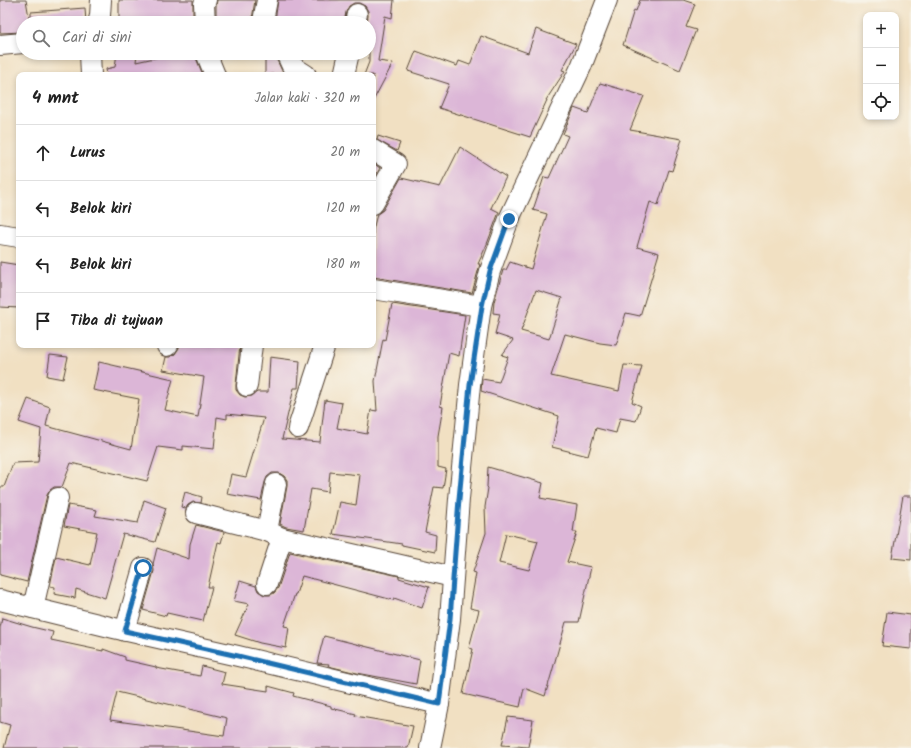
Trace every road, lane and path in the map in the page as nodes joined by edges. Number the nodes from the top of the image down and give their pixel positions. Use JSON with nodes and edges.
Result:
{"nodes":[{"id":1,"x":101,"y":0,"type":"edge"},
{"id":2,"x":206,"y":0,"type":"edge"},
{"id":3,"x":267,"y":0,"type":"edge"},
{"id":4,"x":607,"y":0,"type":"edge"},
{"id":5,"x":100,"y":16,"type":"edge"},
{"id":6,"x":205,"y":16,"type":"edge"},
{"id":7,"x":264,"y":16,"type":"edge"},
{"id":8,"x":16,"y":44,"type":"edge"},
{"id":9,"x":0,"y":45,"type":"edge"},
{"id":10,"x":90,"y":60,"type":"edge"},
{"id":11,"x":209,"y":60,"type":"edge"},
{"id":12,"x":289,"y":60,"type":"edge"},
{"id":13,"x":347,"y":60,"type":"edge"},
{"id":14,"x":91,"y":72,"type":"edge"},
{"id":15,"x":214,"y":72,"type":"edge"},
{"id":16,"x":301,"y":72,"type":"edge"},
{"id":17,"x":345,"y":72,"type":"edge"},
{"id":18,"x":376,"y":152,"type":"edge"},
{"id":19,"x":376,"y":199,"type":"edge"},
{"id":20,"x":0,"y":234,"type":"edge"},
{"id":21,"x":16,"y":237,"type":"edge"},
{"id":22,"x":376,"y":289,"type":"edge"},
{"id":23,"x":482,"y":306,"type":"junction"},
{"id":24,"x":252,"y":348,"type":"edge"},
{"id":25,"x":324,"y":348,"type":"edge"},
{"id":26,"x":247,"y":386,"type":"dead end"},
{"id":27,"x":298,"y":428,"type":"dead end"},
{"id":28,"x":276,"y":484,"type":"dead end"},
{"id":29,"x":58,"y":498,"type":"dead end"},
{"id":30,"x":196,"y":513,"type":"dead end"},
{"id":31,"x":275,"y":535,"type":"junction"},
{"id":32,"x":143,"y":568,"type":"dead end"},
{"id":33,"x":453,"y":577,"type":"junction"},
{"id":34,"x":267,"y":584,"type":"dead end"},
{"id":35,"x":0,"y":600,"type":"edge"},
{"id":36,"x":33,"y":608,"type":"junction"},
{"id":37,"x":125,"y":631,"type":"junction"},
{"id":38,"x":439,"y":704,"type":"junction"},
{"id":39,"x":430,"y":748,"type":"edge"}],
"edges":[{"from":1,"to":5,"type":"street"},
{"from":2,"to":6,"type":"street"},
{"from":3,"to":7,"type":"street"},
{"from":4,"to":23,"type":"street"},
{"from":8,"to":9,"type":"street"},
{"from":10,"to":14,"type":"street"},
{"from":11,"to":15,"type":"street"},
{"from":12,"to":16,"type":"street"},
{"from":13,"to":17,"type":"street"},
{"from":18,"to":19,"type":"street"},
{"from":20,"to":21,"type":"street"},
{"from":22,"to":23,"type":"street"},
{"from":23,"to":33,"type":"street"},
{"from":24,"to":26,"type":"street"},
{"from":25,"to":27,"type":"street"},
{"from":28,"to":31,"type":"street"},
{"from":29,"to":36,"type":"street"},
{"from":30,"to":31,"type":"street"},
{"from":31,"to":33,"type":"street"},
{"from":31,"to":34,"type":"street"},
{"from":32,"to":37,"type":"street"},
{"from":33,"to":38,"type":"street"},
{"from":35,"to":36,"type":"street"},
{"from":36,"to":37,"type":"street"},
{"from":37,"to":38,"type":"street"},
{"from":38,"to":39,"type":"street"}]}
